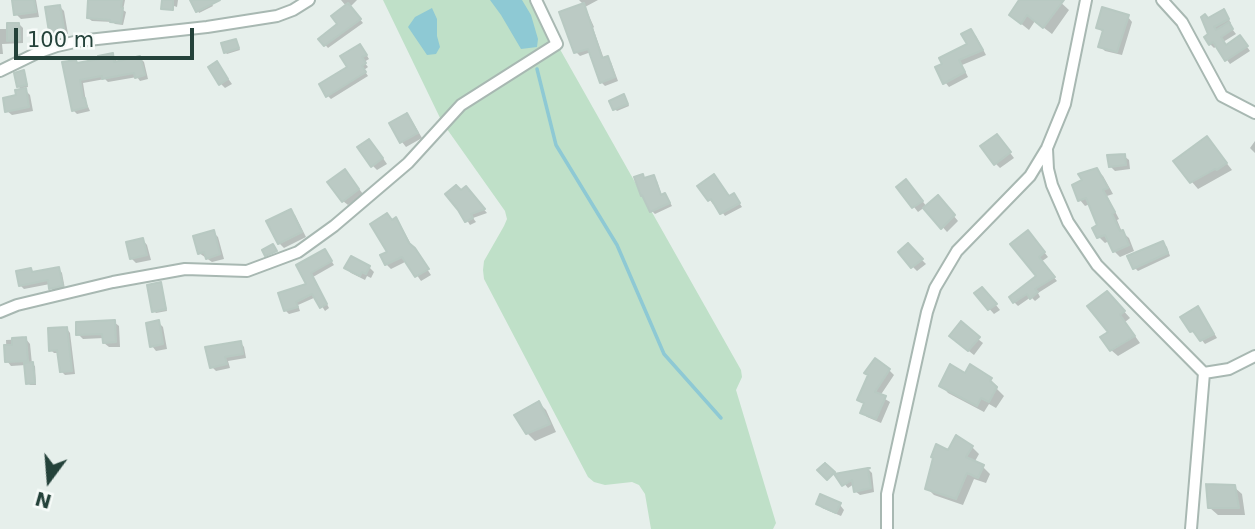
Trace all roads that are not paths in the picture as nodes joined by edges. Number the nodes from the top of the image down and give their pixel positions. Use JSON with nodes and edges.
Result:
{"nodes":[{"id":1,"x":309,"y":0,"type":"edge"},
{"id":2,"x":536,"y":0,"type":"edge"},
{"id":3,"x":1086,"y":0,"type":"edge"},
{"id":4,"x":1162,"y":0,"type":"edge"},
{"id":5,"x":0,"y":71,"type":"edge"},
{"id":6,"x":1255,"y":113,"type":"edge"},
{"id":7,"x":1047,"y":148,"type":"junction"},
{"id":8,"x":0,"y":312,"type":"edge"},
{"id":9,"x":1255,"y":356,"type":"edge"},
{"id":10,"x":1204,"y":373,"type":"junction"},
{"id":11,"x":887,"y":529,"type":"edge"},
{"id":12,"x":1191,"y":529,"type":"edge"}],
"edges":[{"from":1,"to":5,"type":"street"},
{"from":2,"to":8,"type":"street"},
{"from":3,"to":7,"type":"street"},
{"from":4,"to":6,"type":"street"},
{"from":7,"to":10,"type":"street"},
{"from":7,"to":11,"type":"street"},
{"from":9,"to":10,"type":"street"},
{"from":10,"to":12,"type":"street"}]}
